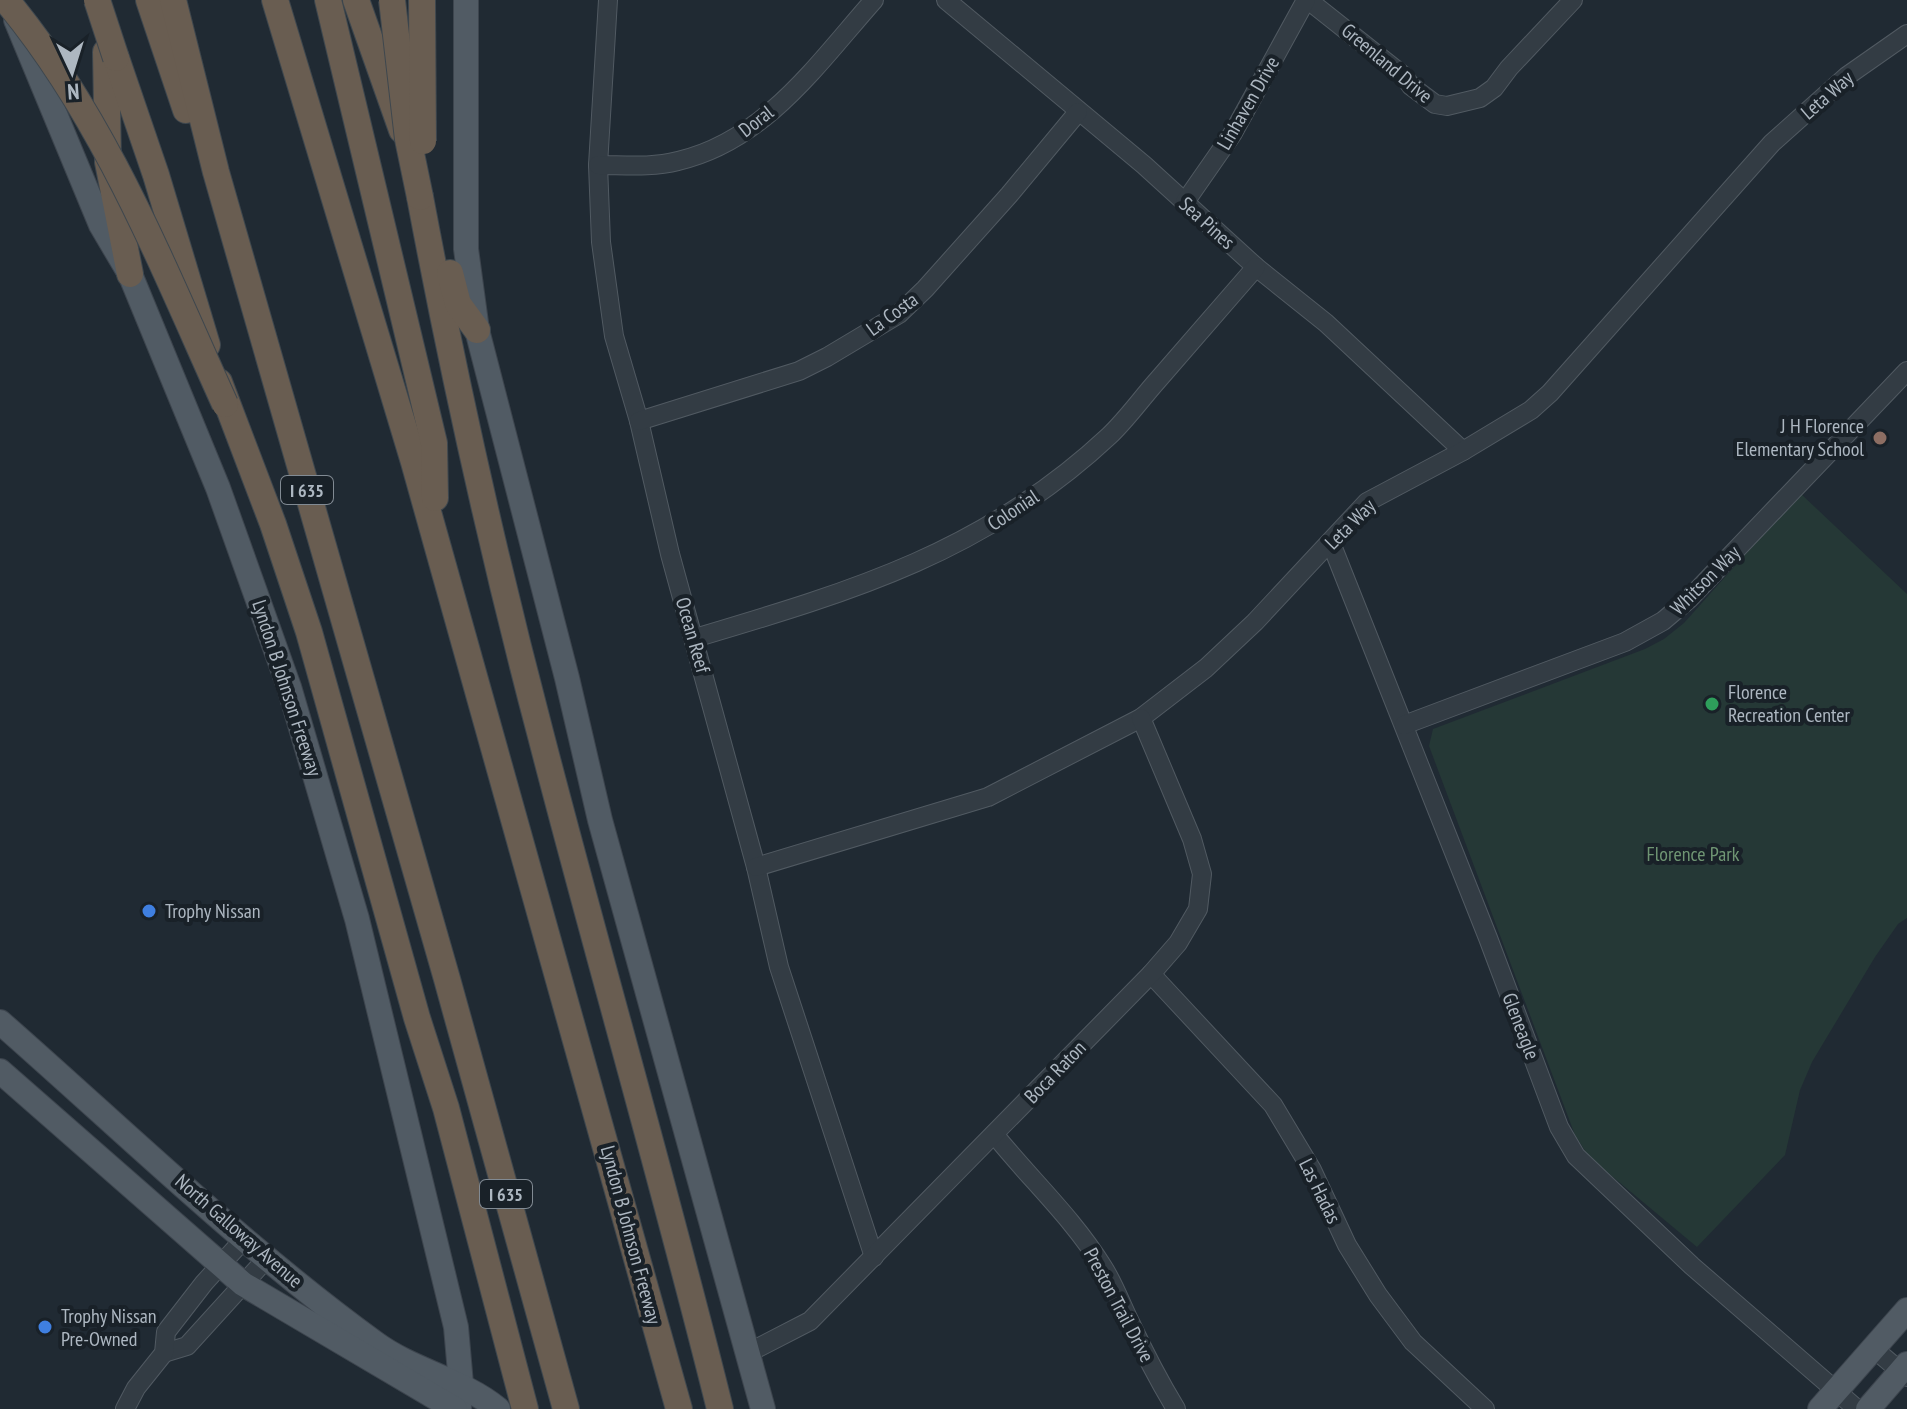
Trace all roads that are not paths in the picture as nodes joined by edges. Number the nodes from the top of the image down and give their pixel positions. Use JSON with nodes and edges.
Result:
{"nodes":[{"id":1,"x":7,"y":0,"type":"edge"},
{"id":2,"x":100,"y":0,"type":"edge"},
{"id":3,"x":149,"y":0,"type":"edge"},
{"id":4,"x":173,"y":0,"type":"edge"},
{"id":5,"x":275,"y":0,"type":"edge"},
{"id":6,"x":328,"y":0,"type":"edge"},
{"id":7,"x":356,"y":0,"type":"edge"},
{"id":8,"x":392,"y":0,"type":"edge"},
{"id":9,"x":422,"y":0,"type":"edge"},
{"id":10,"x":466,"y":0,"type":"edge"},
{"id":11,"x":608,"y":0,"type":"edge"},
{"id":12,"x":874,"y":0,"type":"edge"},
{"id":13,"x":946,"y":0,"type":"edge"},
{"id":14,"x":1307,"y":0,"type":"edge"},
{"id":15,"x":1573,"y":0,"type":"edge"},
{"id":16,"x":1907,"y":34,"type":"edge"},
{"id":17,"x":1078,"y":112,"type":"junction"},
{"id":18,"x":598,"y":165,"type":"junction"},
{"id":19,"x":216,"y":172,"type":"junction"},
{"id":20,"x":422,"y":197,"type":"junction"},
{"id":21,"x":1185,"y":202,"type":"junction"},
{"id":22,"x":1256,"y":267,"type":"junction"},
{"id":23,"x":130,"y":274,"type":"junction"},
{"id":24,"x":477,"y":330,"type":"junction"},
{"id":25,"x":1907,"y":371,"type":"edge"},
{"id":26,"x":225,"y":404,"type":"junction"},
{"id":27,"x":639,"y":421,"type":"junction"},
{"id":28,"x":1463,"y":451,"type":"junction"},
{"id":29,"x":435,"y":538,"type":"junction"},
{"id":30,"x":1331,"y":543,"type":"junction"},
{"id":31,"x":695,"y":638,"type":"junction"},
{"id":32,"x":1141,"y":718,"type":"junction"},
{"id":33,"x":1404,"y":725,"type":"junction"},
{"id":34,"x":756,"y":867,"type":"junction"},
{"id":35,"x":1151,"y":974,"type":"junction"},
{"id":36,"x":0,"y":1022,"type":"edge"},
{"id":37,"x":0,"y":1071,"type":"edge"},
{"id":38,"x":994,"y":1134,"type":"junction"},
{"id":39,"x":245,"y":1238,"type":"junction"},
{"id":40,"x":874,"y":1257,"type":"junction"},
{"id":41,"x":267,"y":1258,"type":"junction"},
{"id":42,"x":222,"y":1264,"type":"junction"},
{"id":43,"x":243,"y":1284,"type":"junction"},
{"id":44,"x":1907,"y":1310,"type":"edge"},
{"id":45,"x":456,"y":1327,"type":"junction"},
{"id":46,"x":1873,"y":1348,"type":"junction"},
{"id":47,"x":164,"y":1353,"type":"junction"},
{"id":48,"x":746,"y":1354,"type":"junction"},
{"id":49,"x":417,"y":1366,"type":"junction"},
{"id":50,"x":1905,"y":1371,"type":"edge"},
{"id":51,"x":461,"y":1384,"type":"junction"},
{"id":52,"x":1827,"y":1400,"type":"edge"},
{"id":53,"x":494,"y":1405,"type":"edge"},
{"id":54,"x":125,"y":1409,"type":"edge"},
{"id":55,"x":457,"y":1409,"type":"edge"},
{"id":56,"x":525,"y":1409,"type":"edge"},
{"id":57,"x":566,"y":1409,"type":"edge"},
{"id":58,"x":679,"y":1409,"type":"edge"},
{"id":59,"x":720,"y":1409,"type":"edge"},
{"id":60,"x":763,"y":1409,"type":"edge"},
{"id":61,"x":1176,"y":1409,"type":"edge"},
{"id":62,"x":1485,"y":1409,"type":"edge"},
{"id":63,"x":1857,"y":1409,"type":"edge"},
{"id":64,"x":1868,"y":1409,"type":"edge"}],
"edges":[{"from":1,"to":23,"type":"main road","name":"Lyndon B Johnson Freeway"},
{"from":1,"to":26,"type":"highway","bridge":true},
{"from":2,"to":23,"type":"highway"},
{"from":2,"to":26,"type":"highway","bridge":true},
{"from":3,"to":19,"type":"highway"},
{"from":4,"to":19,"type":"highway","number":"I 635"},
{"from":5,"to":29,"type":"highway","name":"Lyndon B Johnson Freeway"},
{"from":6,"to":29,"type":"highway"},
{"from":7,"to":24,"type":"highway"},
{"from":8,"to":20,"type":"highway","bridge":true},
{"from":9,"to":20,"type":"highway","bridge":true},
{"from":10,"to":24,"type":"main road"},
{"from":11,"to":18,"type":"street","name":"Ocean Reef"},
{"from":12,"to":18,"type":"street","name":"Doral"},
{"from":13,"to":17,"type":"street","name":"Sea Pines"},
{"from":14,"to":15,"type":"street","name":"Greenland Drive"},
{"from":14,"to":21,"type":"street","name":"Linhaven Drive"},
{"from":16,"to":28,"type":"street","name":"Leta Way"},
{"from":17,"to":21,"type":"street","name":"Sea Pines"},
{"from":17,"to":27,"type":"street","name":"La Costa"},
{"from":18,"to":27,"type":"street","name":"Ocean Reef"},
{"from":19,"to":57,"type":"highway","number":"I 635"},
{"from":20,"to":59,"type":"highway"},
{"from":21,"to":22,"type":"street","name":"Sea Pines"},
{"from":22,"to":28,"type":"street","name":"Sea Pines"},
{"from":22,"to":31,"type":"street","name":"Colonial"},
{"from":23,"to":45,"type":"main road","name":"Lyndon B Johnson Freeway"},
{"from":24,"to":48,"type":"main road"},
{"from":25,"to":33,"type":"street","name":"Whitson Way"},
{"from":26,"to":56,"type":"highway"},
{"from":27,"to":31,"type":"street","name":"Ocean Reef"},
{"from":28,"to":30,"type":"street","name":"Leta Way"},
{"from":29,"to":58,"type":"highway","name":"Lyndon B Johnson Freeway"},
{"from":30,"to":32,"type":"street","name":"Leta Way"},
{"from":30,"to":33,"type":"street","name":"Gleneagle"},
{"from":31,"to":34,"type":"street","name":"Ocean Reef"},
{"from":32,"to":34,"type":"street","name":"Leta Way"},
{"from":32,"to":35,"type":"street","name":"Boca Raton"},
{"from":33,"to":52,"type":"street","name":"Gleneagle"},
{"from":34,"to":40,"type":"street","name":"Ocean Reef"},
{"from":35,"to":38,"type":"street","name":"Boca Raton"},
{"from":35,"to":62,"type":"street","name":"Las Hadas"},
{"from":36,"to":39,"type":"main road","name":"North Galloway Avenue"},
{"from":37,"to":42,"type":"main road","name":"North Galloway Avenue"},
{"from":38,"to":40,"type":"street","name":"Boca Raton"},
{"from":38,"to":61,"type":"street","name":"Preston Trail Drive"},
{"from":39,"to":41,"type":"main road","name":"North Galloway Avenue"},
{"from":39,"to":42,"type":"street"},
{"from":40,"to":48,"type":"street","name":"Boca Raton"},
{"from":41,"to":43,"type":"street"},
{"from":41,"to":49,"type":"main road","name":"North Galloway Avenue"},
{"from":42,"to":43,"type":"main road","name":"North Galloway Avenue"},
{"from":42,"to":47,"type":"street"},
{"from":43,"to":47,"type":"street"},
{"from":43,"to":55,"type":"main road","name":"North Galloway Avenue"},
{"from":44,"to":46,"type":"main road"},
{"from":45,"to":49,"type":"main road"},
{"from":45,"to":51,"type":"main road","name":"Lyndon B Johnson Freeway"},
{"from":46,"to":50,"type":"street"},
{"from":46,"to":52,"type":"main road"},
{"from":47,"to":54,"type":"street"},
{"from":48,"to":60,"type":"main road"},
{"from":49,"to":51,"type":"main road","name":"North Galloway Avenue"},
{"from":50,"to":64,"type":"main road"},
{"from":51,"to":53,"type":"main road","name":"North Galloway Avenue"},
{"from":51,"to":55,"type":"main road","name":"Lyndon B Johnson Freeway"},
{"from":52,"to":63,"type":"street","name":"Gleneagle"}]}
